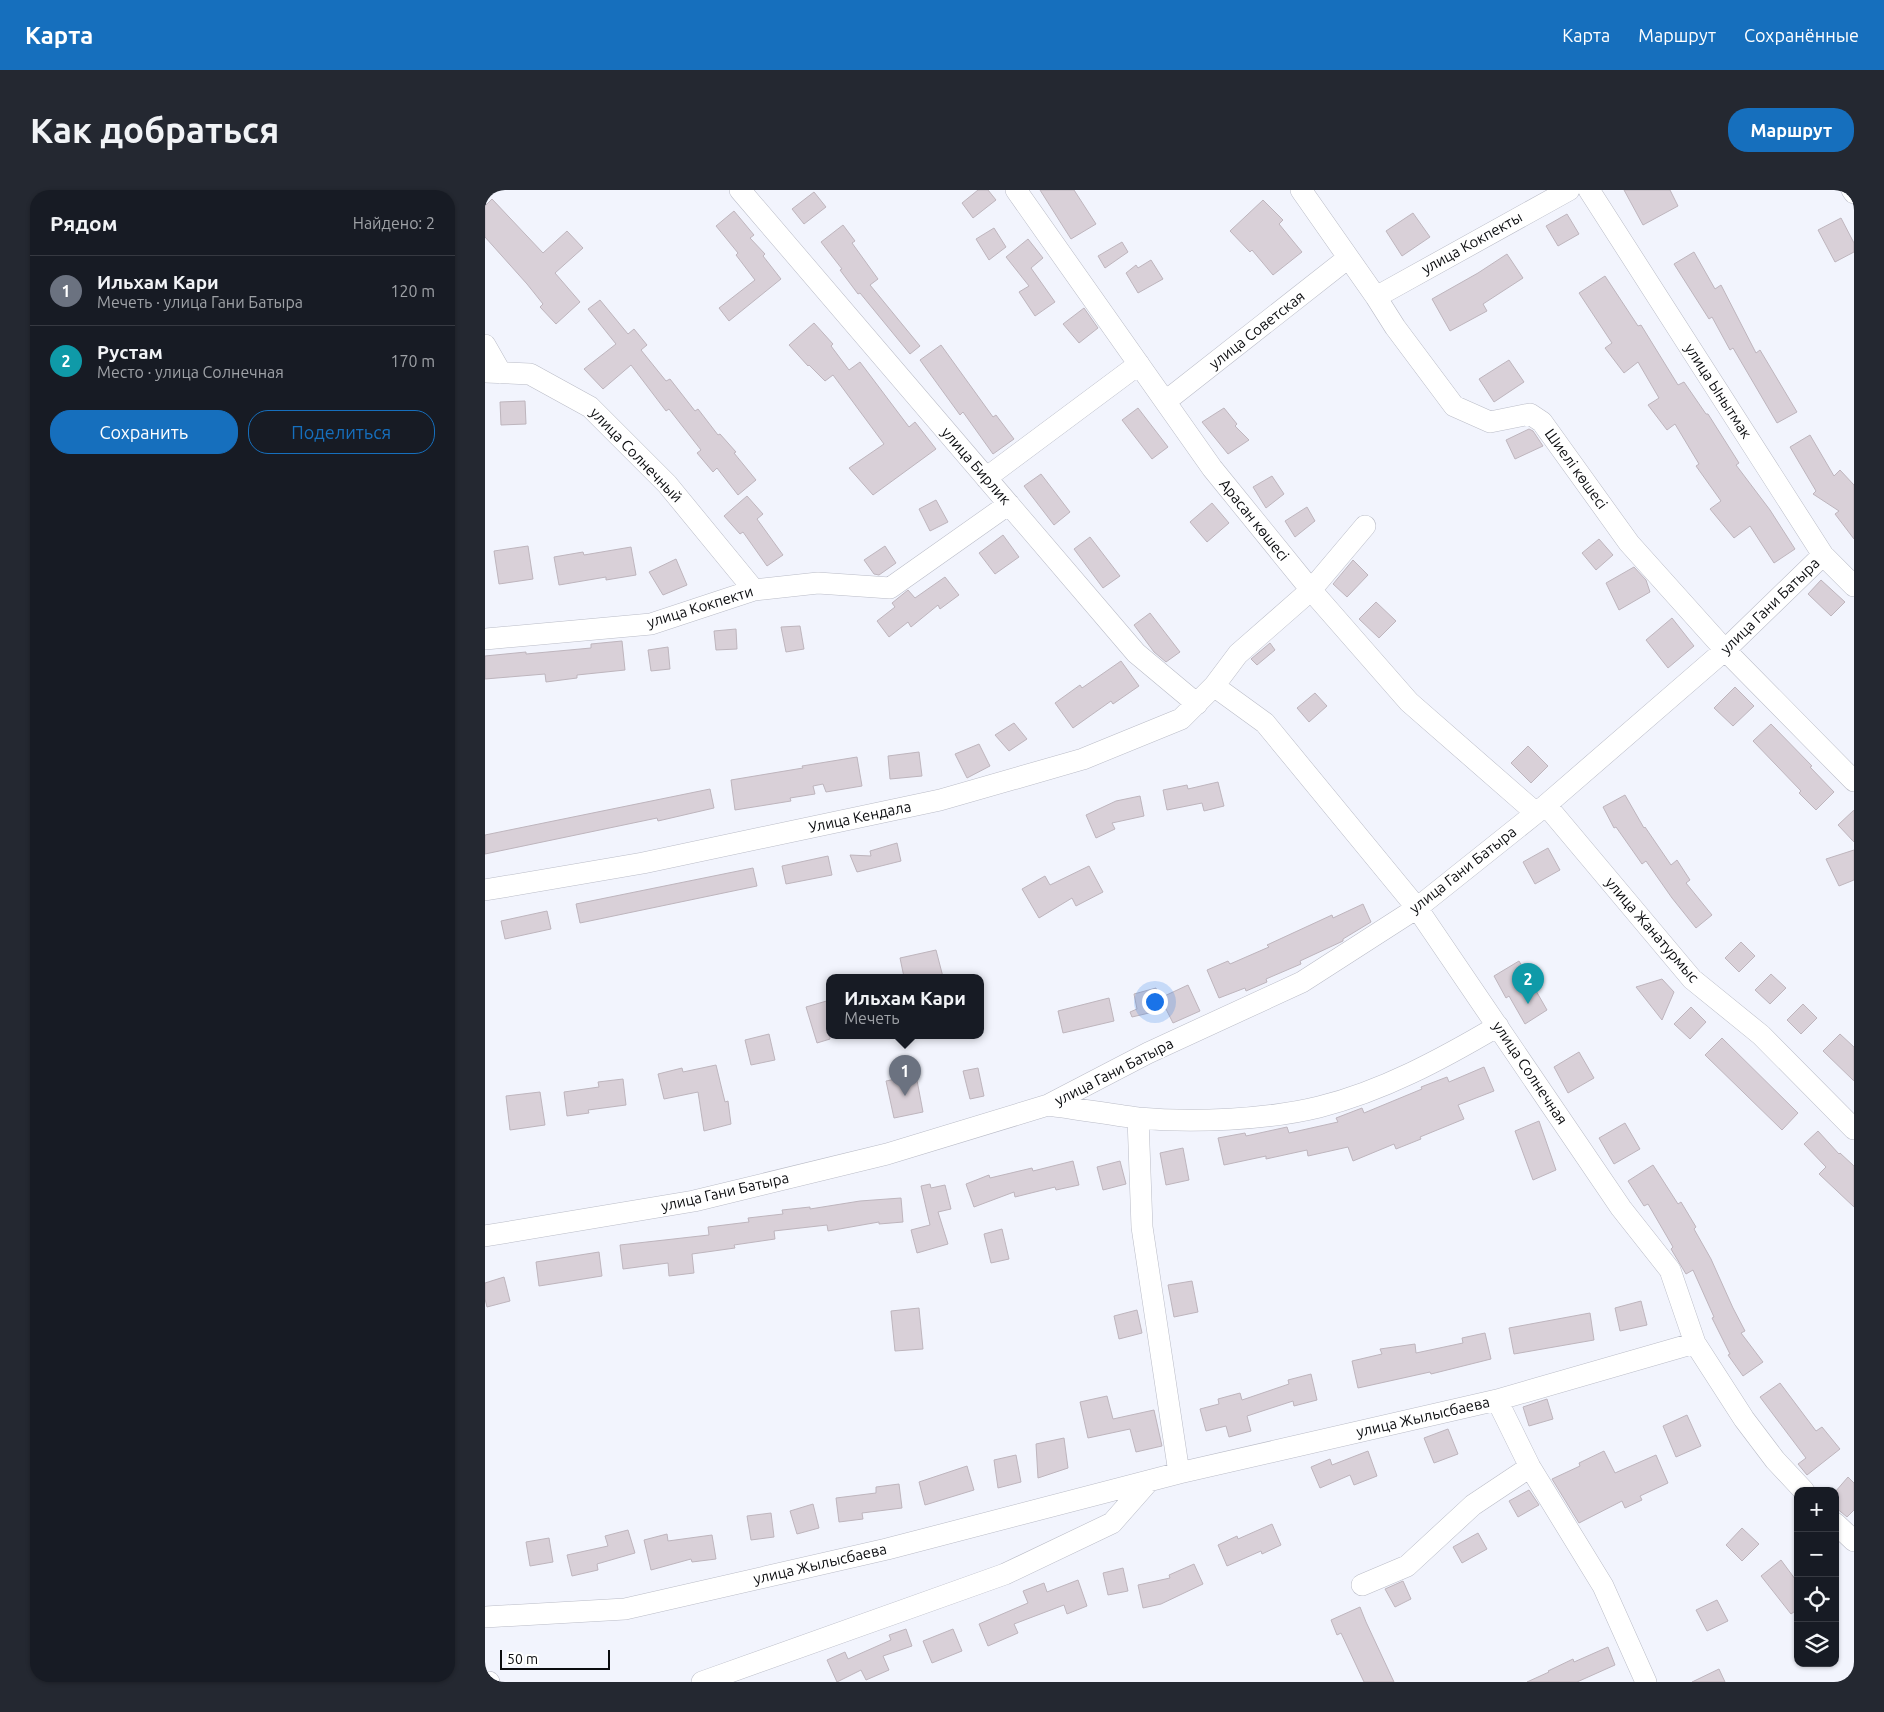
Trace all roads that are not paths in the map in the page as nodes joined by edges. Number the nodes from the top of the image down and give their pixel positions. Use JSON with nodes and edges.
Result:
{"nodes":[{"id":1,"x":740,"y":190,"type":"edge"},
{"id":2,"x":1016,"y":190,"type":"edge"},
{"id":3,"x":1301,"y":190,"type":"edge"},
{"id":4,"x":1569,"y":190,"type":"edge"},
{"id":5,"x":1589,"y":190,"type":"edge"},
{"id":6,"x":1852,"y":190,"type":"edge"},
{"id":7,"x":1854,"y":193,"type":"edge"},
{"id":8,"x":1348,"y":258,"type":"junction"},
{"id":9,"x":1376,"y":297,"type":"junction"},
{"id":10,"x":485,"y":345,"type":"edge"},
{"id":11,"x":1139,"y":364,"type":"junction"},
{"id":12,"x":493,"y":372,"type":"edge"},
{"id":13,"x":1165,"y":401,"type":"junction"},
{"id":14,"x":986,"y":478,"type":"junction"},
{"id":15,"x":1009,"y":504,"type":"junction"},
{"id":16,"x":1365,"y":526,"type":"dead end"},
{"id":17,"x":1823,"y":555,"type":"junction"},
{"id":18,"x":1854,"y":586,"type":"edge"},
{"id":19,"x":754,"y":590,"type":"junction"},
{"id":20,"x":1311,"y":590,"type":"junction"},
{"id":21,"x":485,"y":639,"type":"edge"},
{"id":22,"x":1725,"y":650,"type":"junction"},
{"id":23,"x":1214,"y":686,"type":"junction"},
{"id":24,"x":1197,"y":704,"type":"junction"},
{"id":25,"x":1854,"y":780,"type":"edge"},
{"id":26,"x":1541,"y":809,"type":"junction"},
{"id":27,"x":485,"y":890,"type":"edge"},
{"id":28,"x":1417,"y":908,"type":"junction"},
{"id":29,"x":1498,"y":1026,"type":"junction"},
{"id":30,"x":1048,"y":1105,"type":"junction"},
{"id":31,"x":1138,"y":1118,"type":"junction"},
{"id":32,"x":1854,"y":1129,"type":"edge"},
{"id":33,"x":485,"y":1236,"type":"edge"},
{"id":34,"x":1695,"y":1343,"type":"junction"},
{"id":35,"x":1497,"y":1400,"type":"junction"},
{"id":36,"x":1530,"y":1467,"type":"junction"},
{"id":37,"x":1179,"y":1473,"type":"junction"},
{"id":38,"x":1149,"y":1481,"type":"junction"},
{"id":39,"x":1799,"y":1487,"type":"edge"},
{"id":40,"x":1839,"y":1527,"type":"edge"},
{"id":41,"x":1854,"y":1541,"type":"edge"},
{"id":42,"x":1362,"y":1585,"type":"dead end"},
{"id":43,"x":485,"y":1617,"type":"edge"},
{"id":44,"x":702,"y":1682,"type":"edge"},
{"id":45,"x":1646,"y":1682,"type":"edge"}],
"edges":[{"from":1,"to":14,"type":"street","name":"улица Бирлик"},
{"from":2,"to":11,"type":"street","name":"Арасан көшесі"},
{"from":3,"to":8,"type":"street","name":"Шиелі көшесі"},
{"from":4,"to":9,"type":"street","name":"улица Кокпекты"},
{"from":5,"to":17,"type":"street","name":"улица Ынытмак"},
{"from":6,"to":7,"type":"street"},
{"from":8,"to":9,"type":"street","name":"Шиелі көшесі"},
{"from":8,"to":13,"type":"street","name":"улица Советская"},
{"from":9,"to":22,"type":"street","name":"Шиелі көшесі"},
{"from":10,"to":12,"type":"street"},
{"from":11,"to":13,"type":"street","name":"Арасан көшесі"},
{"from":11,"to":14,"type":"street"},
{"from":12,"to":19,"type":"street","name":"улица Солнечный"},
{"from":13,"to":20,"type":"street","name":"Арасан көшесі"},
{"from":14,"to":15,"type":"street","name":"улица Бирлик"},
{"from":15,"to":19,"type":"street","name":"улица Кокпекти"},
{"from":15,"to":24,"type":"street","name":"улица Бирлик"},
{"from":16,"to":20,"type":"street","name":"Улица Кендала"},
{"from":17,"to":18,"type":"street","name":"улица Ынытмак"},
{"from":17,"to":22,"type":"street","name":"улица Гани Батыра"},
{"from":19,"to":21,"type":"street","name":"улица Кокпекти"},
{"from":20,"to":23,"type":"street","name":"Улица Кендала"},
{"from":20,"to":26,"type":"street","name":"Арасан көшесі"},
{"from":22,"to":25,"type":"street","name":"Шиелі көшесі"},
{"from":22,"to":26,"type":"street","name":"улица Гани Батыра"},
{"from":23,"to":24,"type":"street","name":"Улица Кендала"},
{"from":23,"to":28,"type":"street","name":"улица Солнечная"},
{"from":24,"to":27,"type":"street","name":"Улица Кендала"},
{"from":26,"to":28,"type":"street","name":"улица Гани Батыра"},
{"from":26,"to":32,"type":"street","name":"улица Жанатурмыс"},
{"from":28,"to":29,"type":"street","name":"улица Солнечная"},
{"from":28,"to":30,"type":"street","name":"улица Гани Батыра"},
{"from":29,"to":31,"type":"street","name":"улица Гани Батыра"},
{"from":29,"to":34,"type":"street","name":"улица Солнечная"},
{"from":30,"to":31,"type":"street","name":"улица Гани Батыра"},
{"from":30,"to":33,"type":"street","name":"улица Гани Батыра"},
{"from":31,"to":37,"type":"street"},
{"from":34,"to":35,"type":"street","name":"улица Жылысбаева"},
{"from":34,"to":39,"type":"street","name":"улица Солнечная"},
{"from":35,"to":36,"type":"street"},
{"from":35,"to":37,"type":"street","name":"улица Жылысбаева"},
{"from":36,"to":42,"type":"street"},
{"from":36,"to":45,"type":"street"},
{"from":37,"to":38,"type":"street","name":"улица Жылысбаева"},
{"from":38,"to":43,"type":"street","name":"улица Жылысбаева"},
{"from":38,"to":44,"type":"street"},
{"from":40,"to":41,"type":"street"}]}
